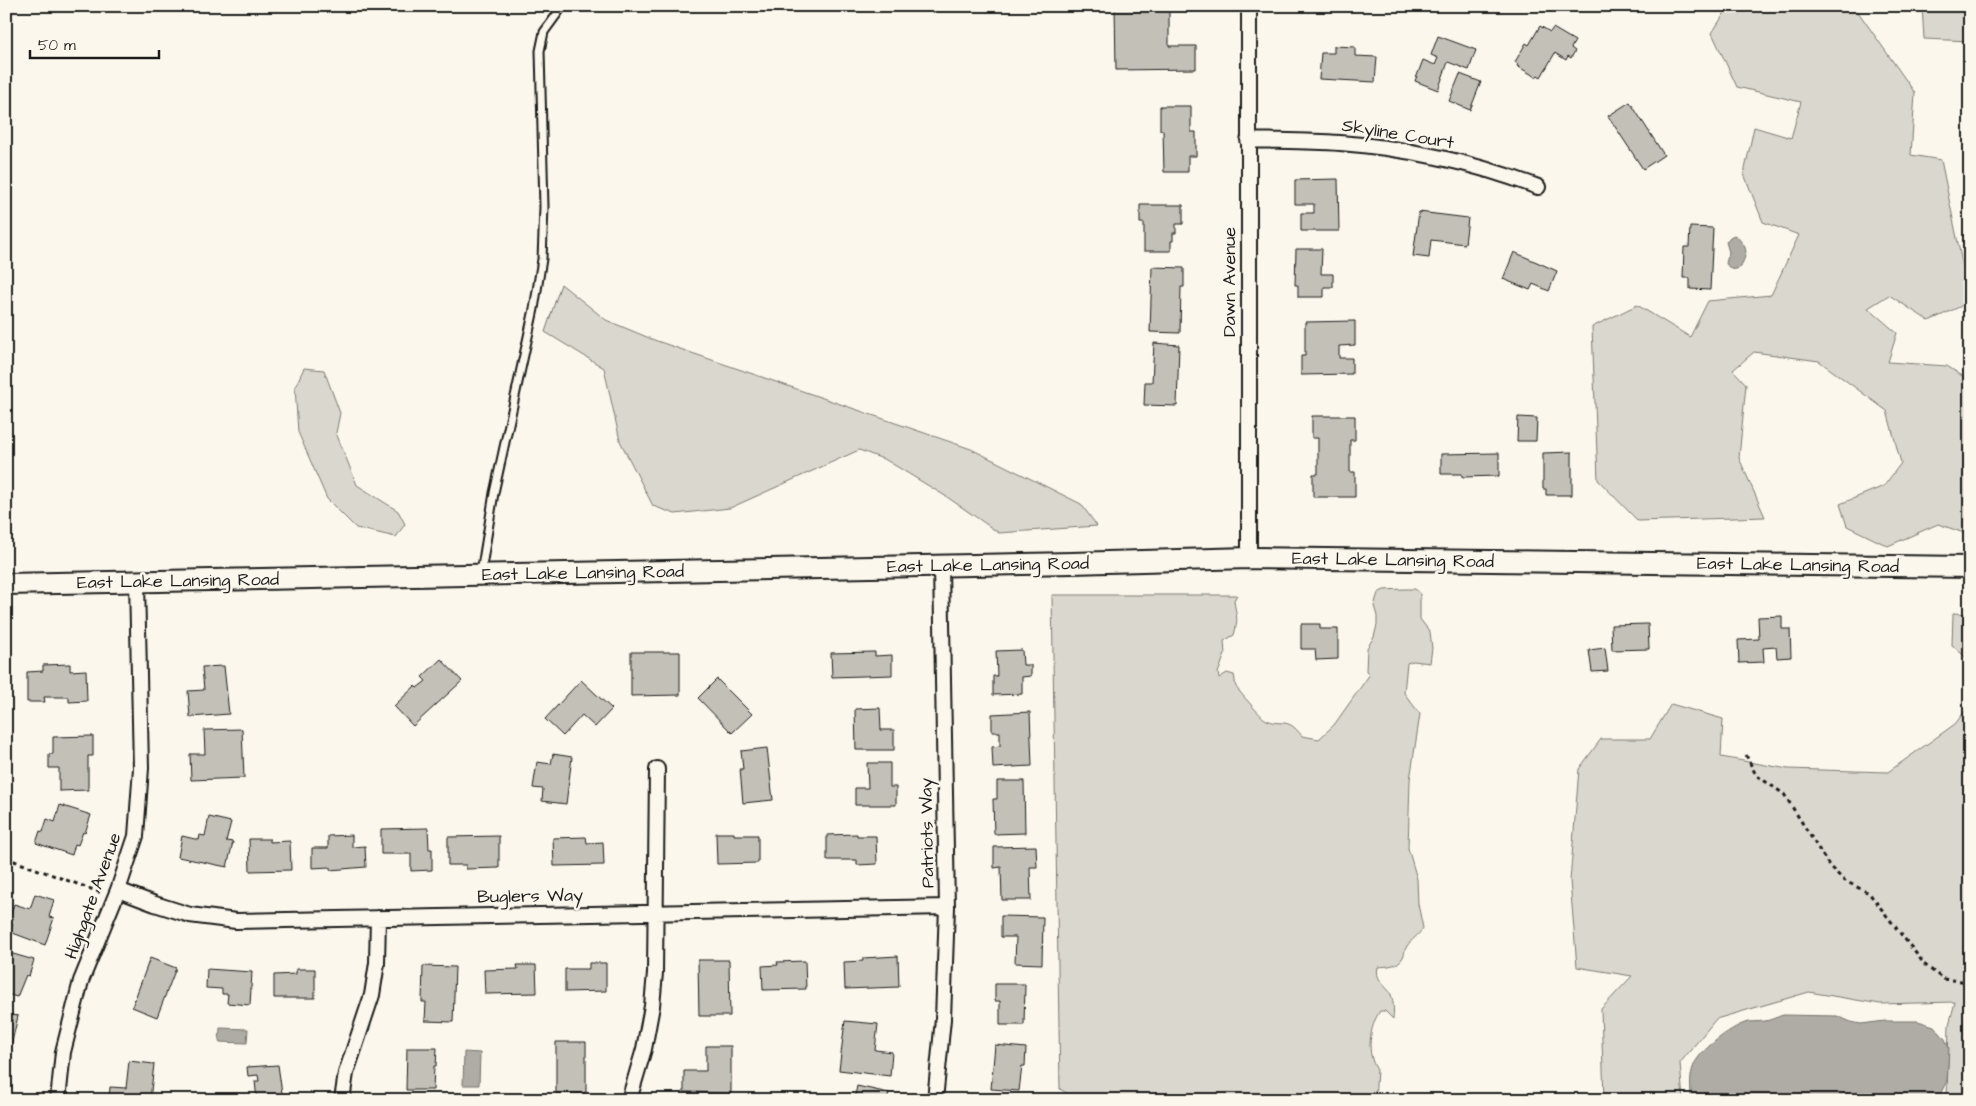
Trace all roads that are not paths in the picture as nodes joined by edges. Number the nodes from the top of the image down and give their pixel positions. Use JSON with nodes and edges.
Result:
{"nodes":[{"id":1,"x":563,"y":6,"type":"edge"},
{"id":2,"x":1248,"y":6,"type":"edge"},
{"id":3,"x":1248,"y":140,"type":"junction"},
{"id":4,"x":1538,"y":187,"type":"dead end"},
{"id":5,"x":1249,"y":558,"type":"junction"},
{"id":6,"x":941,"y":566,"type":"junction"},
{"id":7,"x":1970,"y":567,"type":"edge"},
{"id":8,"x":480,"y":574,"type":"junction"},
{"id":9,"x":137,"y":581,"type":"junction"},
{"id":10,"x":6,"y":584,"type":"edge"},
{"id":11,"x":657,"y":769,"type":"dead end"},
{"id":12,"x":116,"y":894,"type":"junction"},
{"id":13,"x":947,"y":907,"type":"junction"},
{"id":14,"x":655,"y":913,"type":"junction"},
{"id":15,"x":378,"y":918,"type":"junction"},
{"id":16,"x":58,"y":1100,"type":"edge"},
{"id":17,"x":342,"y":1100,"type":"edge"},
{"id":18,"x":630,"y":1100,"type":"edge"},
{"id":19,"x":935,"y":1100,"type":"edge"}],
"edges":[{"from":1,"to":8,"type":"lane"},
{"from":2,"to":3,"type":"street","name":"Dawn Avenue"},
{"from":3,"to":4,"type":"street","name":"Skyline Court"},
{"from":3,"to":5,"type":"street","name":"Dawn Avenue"},
{"from":5,"to":6,"type":"main road","name":"East Lake Lansing Road"},
{"from":5,"to":7,"type":"main road","name":"East Lake Lansing Road"},
{"from":6,"to":8,"type":"main road","name":"East Lake Lansing Road"},
{"from":6,"to":13,"type":"street","name":"Patriots Way"},
{"from":8,"to":9,"type":"main road","name":"East Lake Lansing Road"},
{"from":9,"to":10,"type":"main road","name":"East Lake Lansing Road"},
{"from":9,"to":12,"type":"street","name":"Highgate Avenue"},
{"from":11,"to":14,"type":"street"},
{"from":12,"to":15,"type":"street","name":"Buglers Way"},
{"from":12,"to":16,"type":"street","name":"Highgate Avenue"},
{"from":13,"to":14,"type":"street","name":"Buglers Way"},
{"from":13,"to":19,"type":"street","name":"Patriots Way"},
{"from":14,"to":15,"type":"street","name":"Buglers Way"},
{"from":14,"to":18,"type":"street"},
{"from":15,"to":17,"type":"street"}]}
